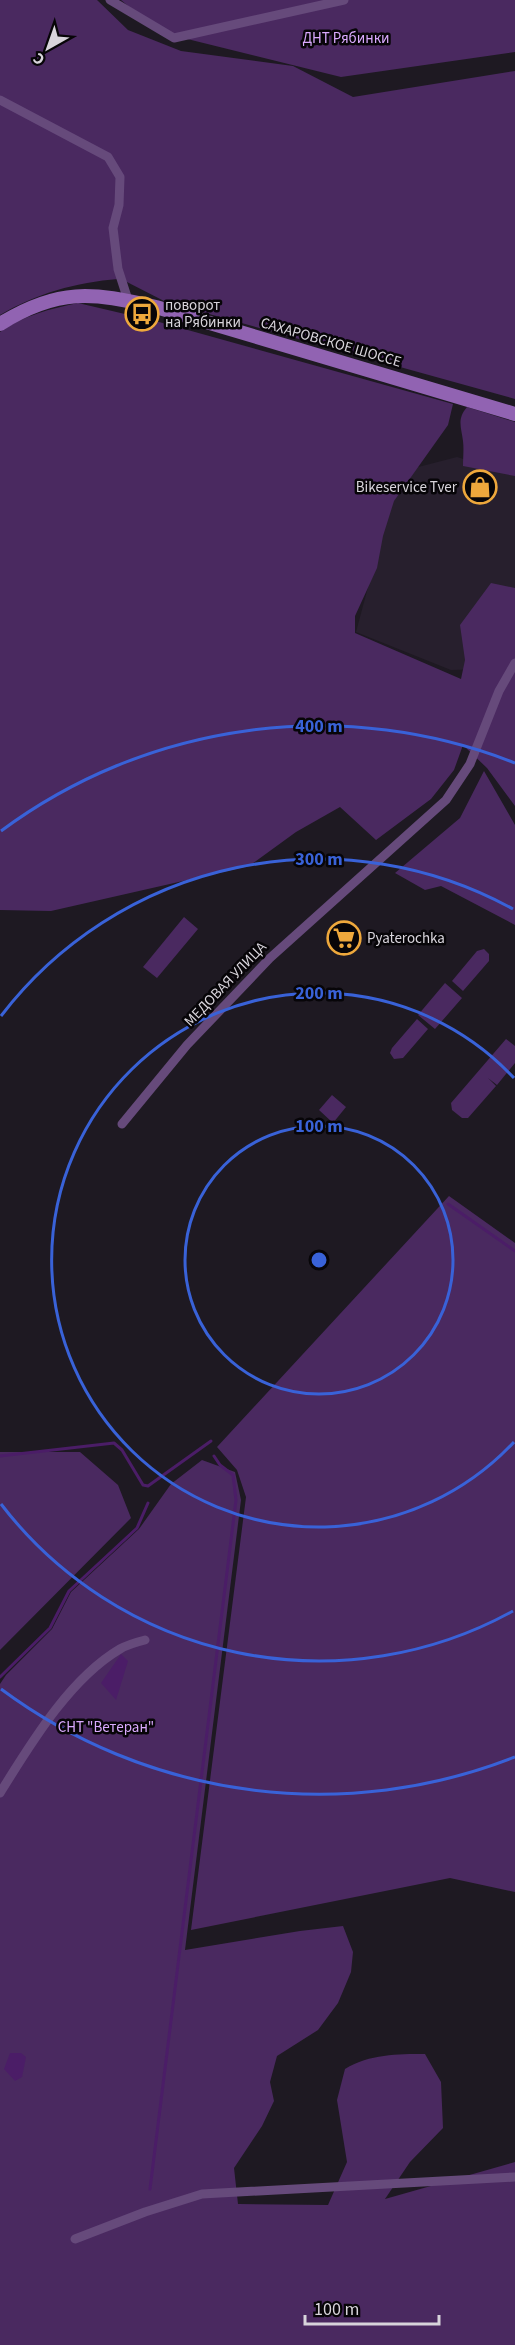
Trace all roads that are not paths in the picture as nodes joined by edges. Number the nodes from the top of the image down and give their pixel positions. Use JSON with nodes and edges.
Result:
{"nodes":[{"id":1,"x":110,"y":0,"type":"edge"},
{"id":2,"x":344,"y":0,"type":"edge"},
{"id":3,"x":0,"y":100,"type":"edge"},
{"id":4,"x":128,"y":300,"type":"junction"},
{"id":5,"x":0,"y":324,"type":"edge"},
{"id":6,"x":515,"y":414,"type":"edge"},
{"id":7,"x":515,"y":663,"type":"edge"},
{"id":8,"x":122,"y":1124,"type":"dead end"},
{"id":9,"x":146,"y":1640,"type":"dead end"},
{"id":10,"x":0,"y":1793,"type":"edge"},
{"id":11,"x":515,"y":2177,"type":"edge"},
{"id":12,"x":75,"y":2239,"type":"dead end"}],
"edges":[{"from":1,"to":2,"type":"street"},
{"from":3,"to":4,"type":"street"},
{"from":4,"to":5,"type":"main road","name":"САХАРОВСКОЕ ШОССЕ"},
{"from":4,"to":6,"type":"main road","name":"САХАРОВСКОЕ ШОССЕ"},
{"from":7,"to":8,"type":"street","name":"МЕДОВАЯ УЛИЦА"},
{"from":9,"to":10,"type":"street"},
{"from":11,"to":12,"type":"street"}]}
